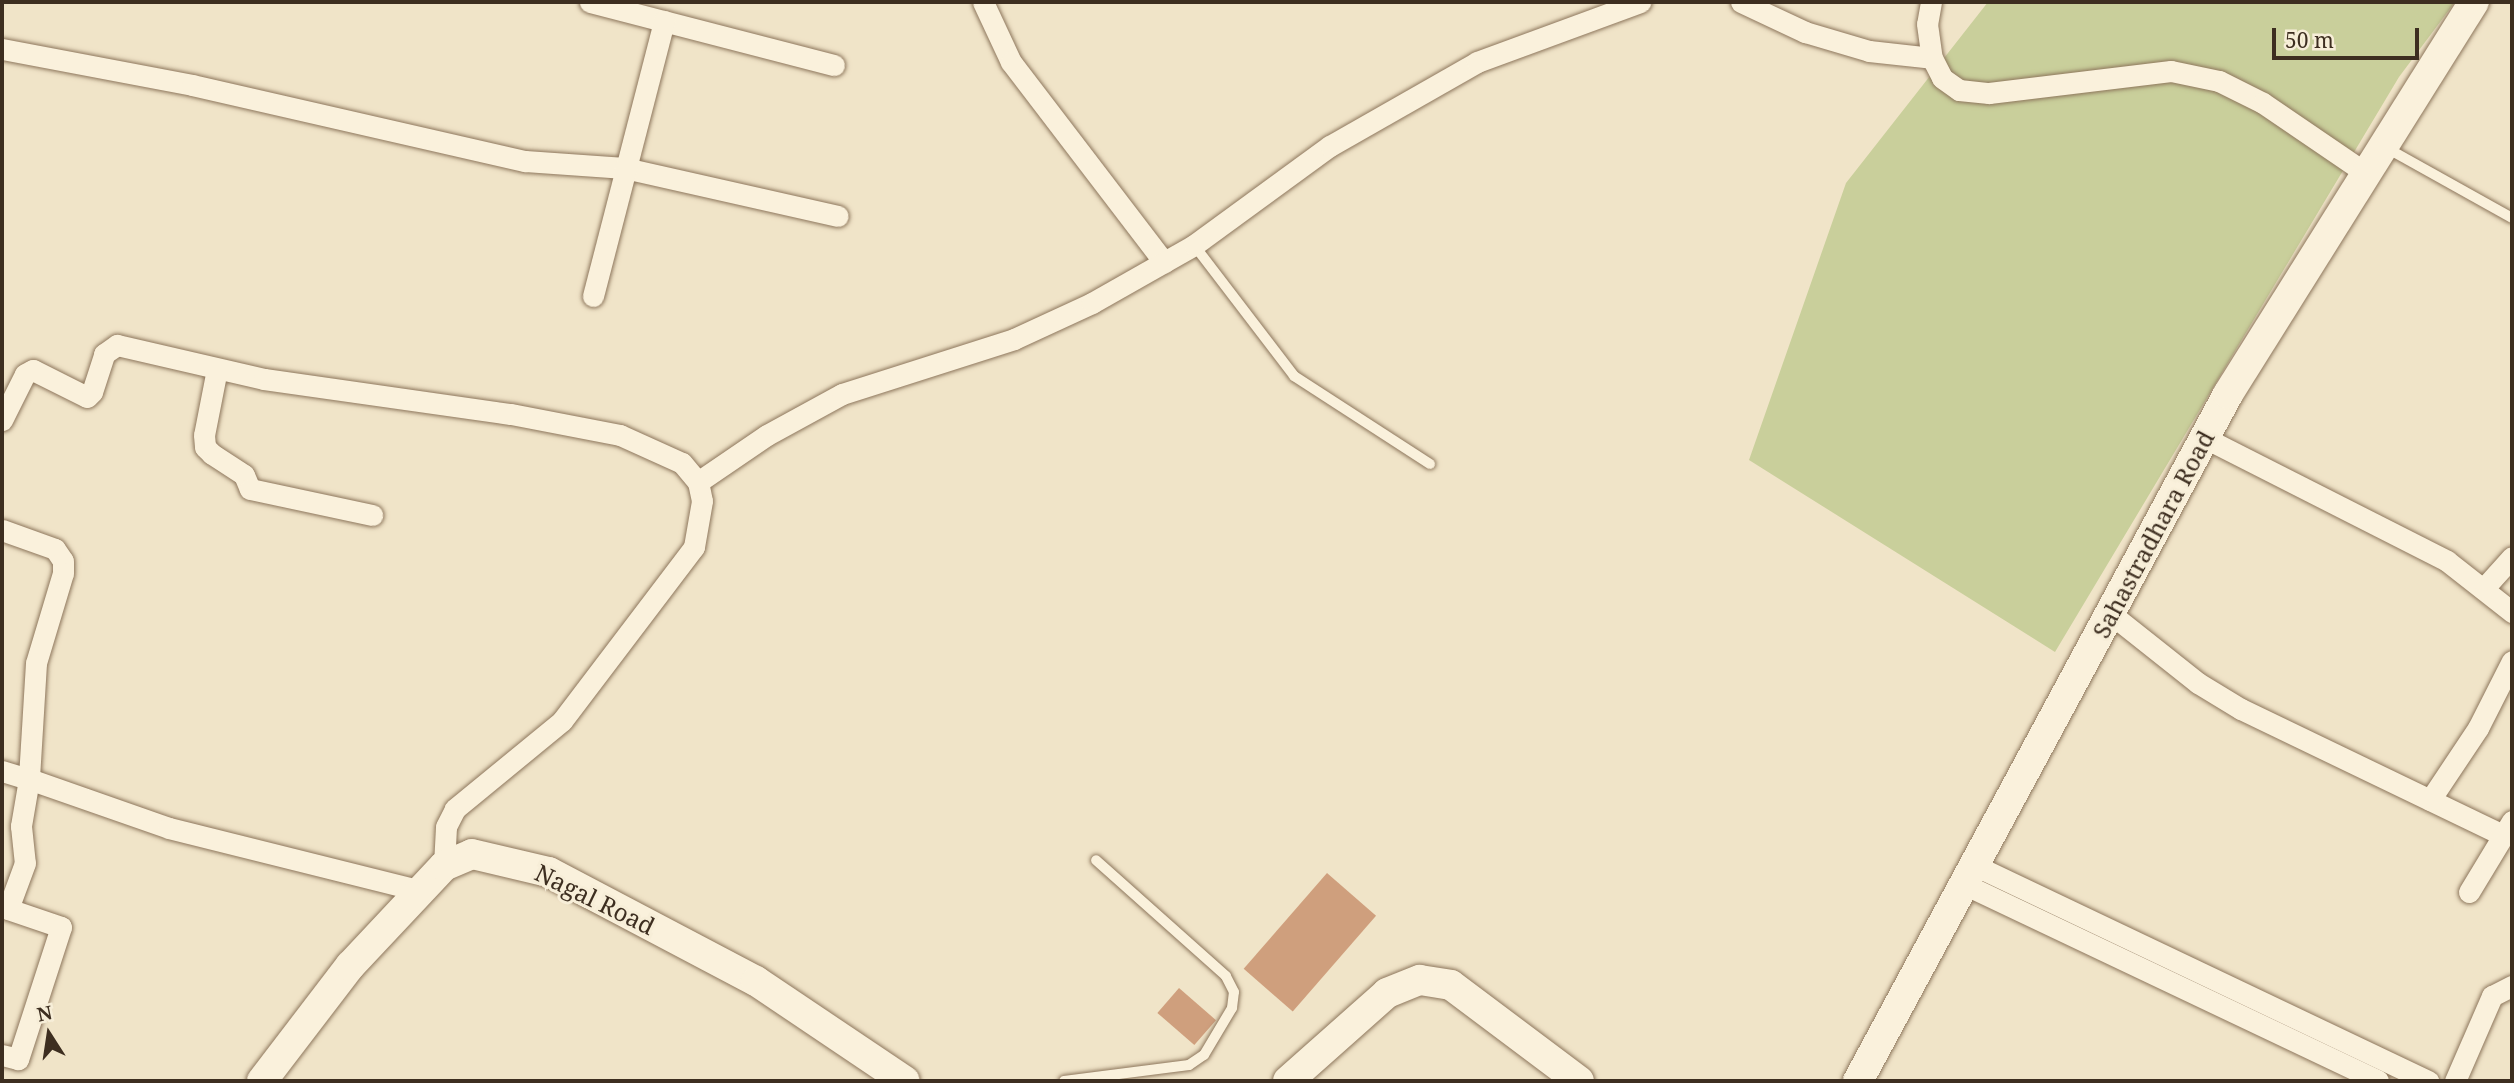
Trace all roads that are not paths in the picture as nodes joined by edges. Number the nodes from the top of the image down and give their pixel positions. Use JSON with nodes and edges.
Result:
{"nodes":[{"id":1,"x":590,"y":2,"type":"edge"},
{"id":2,"x":982,"y":2,"type":"edge"},
{"id":3,"x":1640,"y":2,"type":"edge"},
{"id":4,"x":1741,"y":2,"type":"edge"},
{"id":5,"x":1931,"y":2,"type":"edge"},
{"id":6,"x":2474,"y":2,"type":"edge"},
{"id":7,"x":664,"y":21,"type":"junction"},
{"id":8,"x":2,"y":49,"type":"edge"},
{"id":9,"x":1932,"y":58,"type":"junction"},
{"id":10,"x":834,"y":65,"type":"dead end"},
{"id":11,"x":2383,"y":146,"type":"junction"},
{"id":12,"x":625,"y":168,"type":"junction"},
{"id":13,"x":2364,"y":172,"type":"junction"},
{"id":14,"x":838,"y":216,"type":"dead end"},
{"id":15,"x":2512,"y":218,"type":"edge"},
{"id":16,"x":1194,"y":245,"type":"junction"},
{"id":17,"x":1164,"y":262,"type":"junction"},
{"id":18,"x":593,"y":296,"type":"dead end"},
{"id":19,"x":217,"y":369,"type":"junction"},
{"id":20,"x":2,"y":420,"type":"edge"},
{"id":21,"x":2205,"y":438,"type":"junction"},
{"id":22,"x":1430,"y":464,"type":"dead end"},
{"id":23,"x":698,"y":482,"type":"junction"},
{"id":24,"x":372,"y":515,"type":"dead end"},
{"id":25,"x":2,"y":530,"type":"edge"},
{"id":26,"x":2512,"y":557,"type":"edge"},
{"id":27,"x":2486,"y":587,"type":"junction"},
{"id":28,"x":2512,"y":612,"type":"edge"},
{"id":29,"x":2111,"y":614,"type":"junction"},
{"id":30,"x":2512,"y":661,"type":"edge"},
{"id":31,"x":2,"y":771,"type":"edge"},
{"id":32,"x":29,"y":779,"type":"junction"},
{"id":33,"x":2430,"y":800,"type":"junction"},
{"id":34,"x":12,"y":817,"type":"edge"},
{"id":35,"x":2508,"y":828,"type":"edge"},
{"id":36,"x":1096,"y":860,"type":"dead end"},
{"id":37,"x":444,"y":866,"type":"junction"},
{"id":38,"x":1971,"y":876,"type":"junction"},
{"id":39,"x":421,"y":891,"type":"junction"},
{"id":40,"x":2469,"y":892,"type":"dead end"},
{"id":41,"x":2512,"y":986,"type":"edge"},
{"id":42,"x":2,"y":1055,"type":"edge"},
{"id":43,"x":262,"y":1081,"type":"edge"},
{"id":44,"x":905,"y":1081,"type":"edge"},
{"id":45,"x":1064,"y":1081,"type":"edge"},
{"id":46,"x":1287,"y":1081,"type":"edge"},
{"id":47,"x":1578,"y":1081,"type":"edge"},
{"id":48,"x":1858,"y":1081,"type":"edge"},
{"id":49,"x":2378,"y":1081,"type":"edge"},
{"id":50,"x":2428,"y":1081,"type":"edge"},
{"id":51,"x":2455,"y":1081,"type":"edge"}],
"edges":[{"from":1,"to":7,"type":"street"},
{"from":2,"to":17,"type":"street"},
{"from":3,"to":16,"type":"street"},
{"from":4,"to":9,"type":"street"},
{"from":5,"to":9,"type":"street"},
{"from":6,"to":11,"type":"street","name":"Sahastradhara Road"},
{"from":7,"to":10,"type":"street"},
{"from":7,"to":12,"type":"street"},
{"from":8,"to":12,"type":"street"},
{"from":9,"to":13,"type":"street"},
{"from":11,"to":13,"type":"street","name":"Sahastradhara Road"},
{"from":11,"to":15,"type":"lane"},
{"from":12,"to":14,"type":"street"},
{"from":12,"to":18,"type":"street"},
{"from":13,"to":21,"type":"street","name":"Sahastradhara Road"},
{"from":16,"to":17,"type":"street"},
{"from":16,"to":22,"type":"lane"},
{"from":17,"to":23,"type":"street"},
{"from":19,"to":20,"type":"street"},
{"from":19,"to":23,"type":"street"},
{"from":19,"to":24,"type":"street"},
{"from":21,"to":27,"type":"street"},
{"from":21,"to":29,"type":"street","name":"Sahastradhara Road"},
{"from":23,"to":37,"type":"street"},
{"from":25,"to":32,"type":"street"},
{"from":26,"to":27,"type":"street"},
{"from":27,"to":28,"type":"street"},
{"from":29,"to":33,"type":"street"},
{"from":29,"to":38,"type":"street","name":"Sahastradhara Road"},
{"from":30,"to":33,"type":"street"},
{"from":31,"to":32,"type":"street"},
{"from":32,"to":34,"type":"street"},
{"from":32,"to":39,"type":"street"},
{"from":33,"to":35,"type":"street"},
{"from":34,"to":42,"type":"street"},
{"from":35,"to":40,"type":"street"},
{"from":36,"to":45,"type":"lane"},
{"from":37,"to":39,"type":"street","name":"Nagal Road"},
{"from":37,"to":44,"type":"street","name":"Nagal Road"},
{"from":38,"to":48,"type":"street","name":"Sahastradhara Road"},
{"from":38,"to":49,"type":"street"},
{"from":38,"to":50,"type":"street"},
{"from":39,"to":43,"type":"street","name":"Nagal Road"},
{"from":41,"to":51,"type":"street"},
{"from":46,"to":47,"type":"street"}]}
